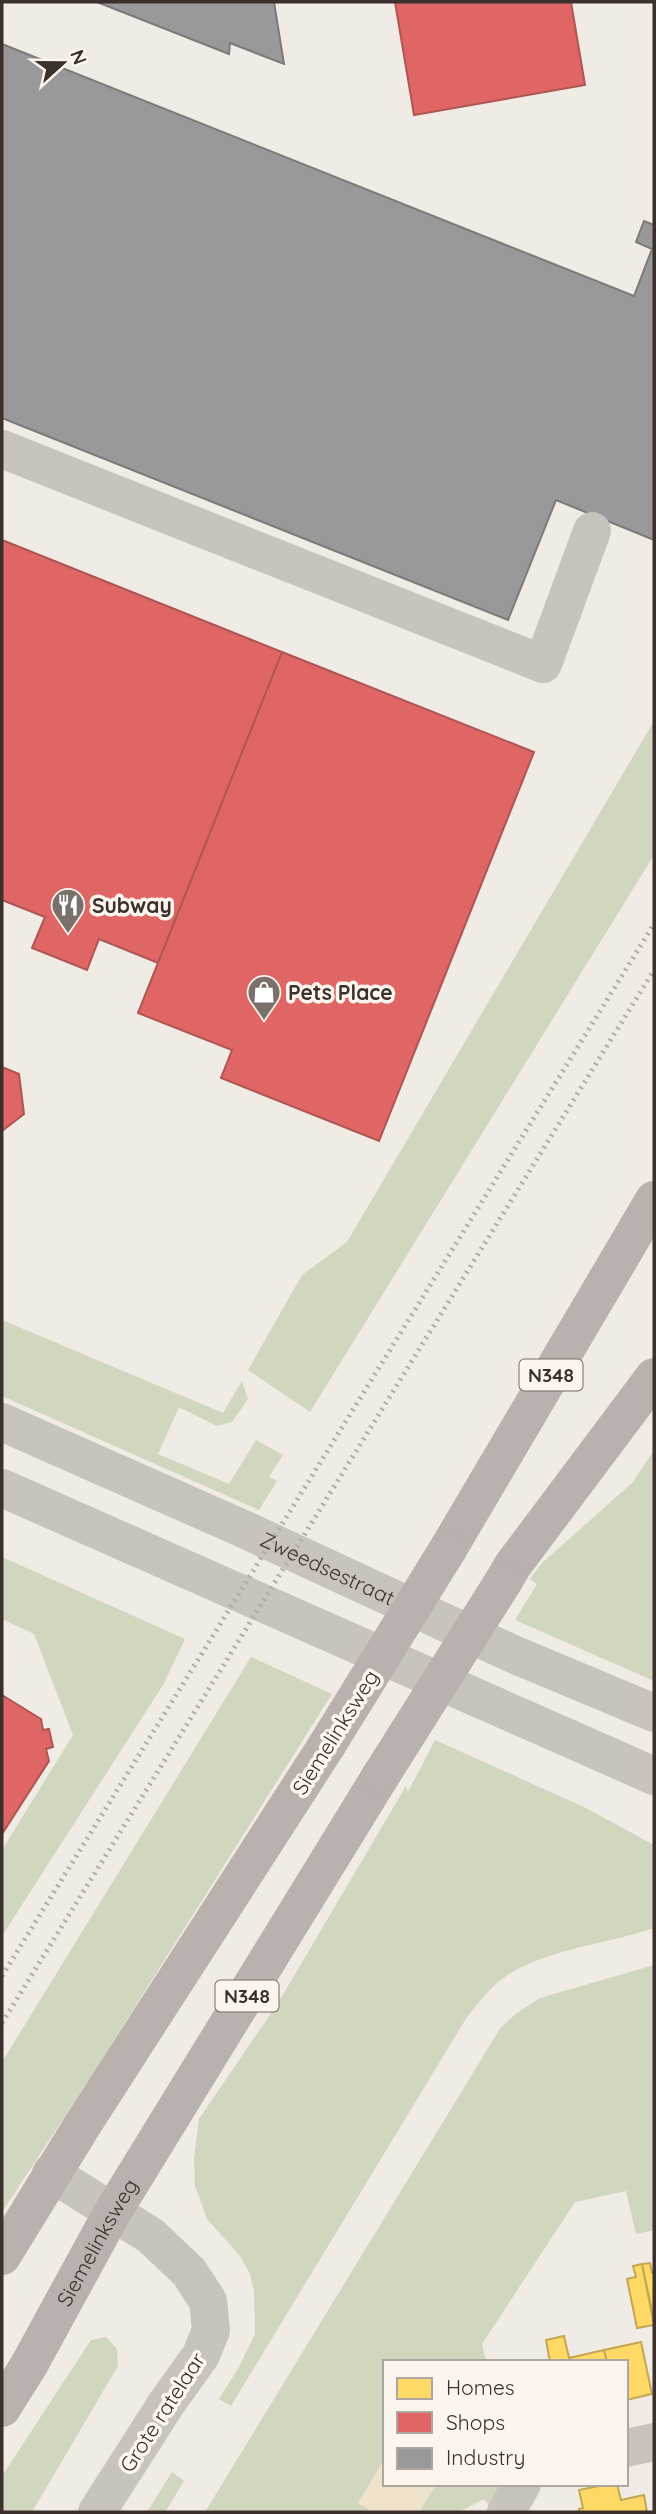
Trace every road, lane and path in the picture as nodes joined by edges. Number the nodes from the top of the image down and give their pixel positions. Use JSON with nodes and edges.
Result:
{"nodes":[{"id":1,"x":2,"y":449,"type":"edge"},
{"id":2,"x":592,"y":531,"type":"dead end"},
{"id":3,"x":654,"y":1200,"type":"edge"},
{"id":4,"x":654,"y":1377,"type":"edge"},
{"id":5,"x":2,"y":1422,"type":"edge"},
{"id":6,"x":2,"y":1488,"type":"edge"},
{"id":7,"x":654,"y":1713,"type":"edge"},
{"id":8,"x":654,"y":1776,"type":"edge"},
{"id":9,"x":51,"y":2174,"type":"junction"},
{"id":10,"x":112,"y":2213,"type":"junction"},
{"id":11,"x":2,"y":2256,"type":"edge"},
{"id":12,"x":2,"y":2408,"type":"edge"},
{"id":13,"x":654,"y":2442,"type":"edge"},
{"id":14,"x":628,"y":2448,"type":"edge"},
{"id":15,"x":521,"y":2486,"type":"edge"},
{"id":16,"x":97,"y":2512,"type":"edge"},
{"id":17,"x":506,"y":2512,"type":"edge"}],
"edges":[{"from":1,"to":2,"type":"street"},
{"from":3,"to":9,"type":"main road","name":"Siemelinksweg","number":"N348","bridge":true},
{"from":4,"to":10,"type":"main road","name":"Siemelinksweg","number":"N348","bridge":true},
{"from":5,"to":7,"type":"street","name":"Zweedsestraat"},
{"from":6,"to":8,"type":"street"},
{"from":9,"to":10,"type":"street","name":"Grote ratelaar"},
{"from":9,"to":11,"type":"main road","name":"Siemelinksweg","number":"N348"},
{"from":10,"to":12,"type":"main road","name":"Siemelinksweg","number":"N348"},
{"from":10,"to":16,"type":"street","name":"Grote ratelaar"},
{"from":13,"to":14,"type":"street"},
{"from":15,"to":17,"type":"street"}]}
